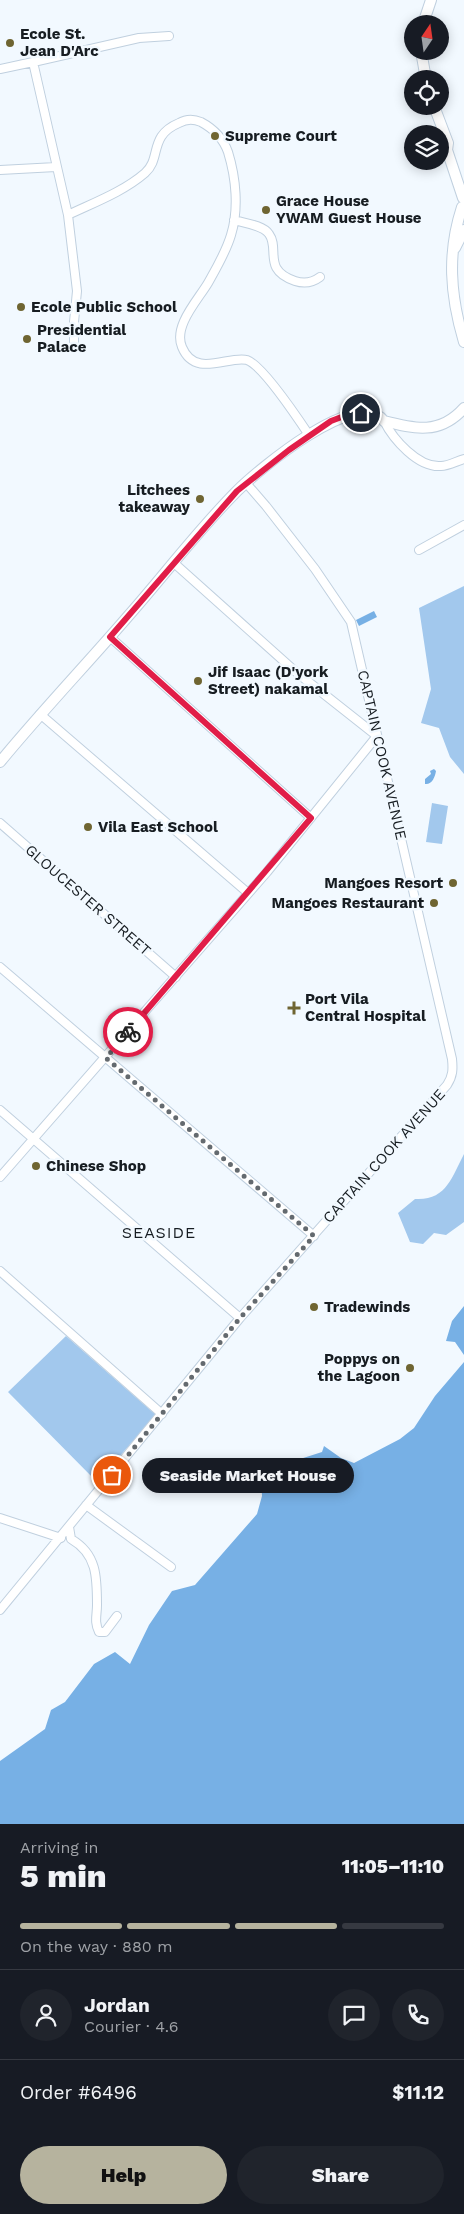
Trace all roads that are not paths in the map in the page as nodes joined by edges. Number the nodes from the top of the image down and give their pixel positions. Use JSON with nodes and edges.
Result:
{"nodes":[{"id":1,"x":431,"y":0,"type":"edge"},
{"id":2,"x":426,"y":15,"type":"edge"},
{"id":3,"x":169,"y":36,"type":"dead end"},
{"id":4,"x":29,"y":63,"type":"junction"},
{"id":5,"x":0,"y":69,"type":"edge"},
{"id":6,"x":449,"y":153,"type":"edge"},
{"id":7,"x":449,"y":157,"type":"edge"},
{"id":8,"x":56,"y":167,"type":"junction"},
{"id":9,"x":0,"y":170,"type":"edge"},
{"id":10,"x":464,"y":176,"type":"edge"},
{"id":11,"x":463,"y":203,"type":"edge"},
{"id":12,"x":68,"y":215,"type":"junction"},
{"id":13,"x":234,"y":220,"type":"junction"},
{"id":14,"x":464,"y":230,"type":"edge"},
{"id":15,"x":451,"y":256,"type":"junction"},
{"id":16,"x":320,"y":276,"type":"dead end"},
{"id":17,"x":464,"y":342,"type":"edge"},
{"id":18,"x":74,"y":346,"type":"dead end"},
{"id":19,"x":464,"y":408,"type":"edge"},
{"id":20,"x":384,"y":421,"type":"junction"},
{"id":21,"x":309,"y":435,"type":"junction"},
{"id":22,"x":464,"y":459,"type":"edge"},
{"id":23,"x":246,"y":483,"type":"junction"},
{"id":24,"x":464,"y":525,"type":"edge"},
{"id":25,"x":420,"y":550,"type":"dead end"},
{"id":26,"x":174,"y":563,"type":"junction"},
{"id":27,"x":110,"y":637,"type":"junction"},
{"id":28,"x":40,"y":714,"type":"junction"},
{"id":29,"x":377,"y":736,"type":"junction"},
{"id":30,"x":0,"y":762,"type":"edge"},
{"id":31,"x":311,"y":818,"type":"junction"},
{"id":32,"x":0,"y":823,"type":"edge"},
{"id":33,"x":248,"y":892,"type":"junction"},
{"id":34,"x":0,"y":967,"type":"edge"},
{"id":35,"x":176,"y":977,"type":"junction"},
{"id":36,"x":106,"y":1058,"type":"junction"},
{"id":37,"x":0,"y":1110,"type":"edge"},
{"id":38,"x":33,"y":1139,"type":"junction"},
{"id":39,"x":0,"y":1177,"type":"edge"},
{"id":40,"x":314,"y":1236,"type":"junction"},
{"id":41,"x":0,"y":1272,"type":"edge"},
{"id":42,"x":240,"y":1318,"type":"junction"},
{"id":43,"x":162,"y":1414,"type":"junction"},
{"id":44,"x":86,"y":1505,"type":"junction"},
{"id":45,"x":0,"y":1518,"type":"edge"},
{"id":46,"x":69,"y":1527,"type":"junction"},
{"id":47,"x":61,"y":1538,"type":"junction"},
{"id":48,"x":171,"y":1567,"type":"dead end"},
{"id":49,"x":0,"y":1610,"type":"edge"},
{"id":50,"x":117,"y":1616,"type":"dead end"}],
"edges":[{"from":1,"to":2,"type":"street"},
{"from":3,"to":4,"type":"street"},
{"from":4,"to":5,"type":"street"},
{"from":4,"to":8,"type":"street"},
{"from":6,"to":10,"type":"street"},
{"from":7,"to":11,"type":"street"},
{"from":8,"to":9,"type":"street"},
{"from":8,"to":12,"type":"street"},
{"from":11,"to":15,"type":"street"},
{"from":12,"to":13,"type":"street"},
{"from":12,"to":18,"type":"street"},
{"from":13,"to":16,"type":"street"},
{"from":13,"to":21,"type":"street"},
{"from":14,"to":15,"type":"street"},
{"from":15,"to":17,"type":"street"},
{"from":19,"to":20,"type":"street"},
{"from":20,"to":21,"type":"street"},
{"from":20,"to":22,"type":"street"},
{"from":21,"to":23,"type":"street"},
{"from":23,"to":26,"type":"street"},
{"from":23,"to":29,"type":"street","name":"CAPTAIN COOK AVENUE"},
{"from":24,"to":25,"type":"street"},
{"from":26,"to":27,"type":"street"},
{"from":26,"to":29,"type":"street"},
{"from":27,"to":28,"type":"street"},
{"from":27,"to":31,"type":"street"},
{"from":28,"to":30,"type":"street"},
{"from":28,"to":33,"type":"street"},
{"from":29,"to":31,"type":"street"},
{"from":29,"to":40,"type":"street","name":"CAPTAIN COOK AVENUE"},
{"from":31,"to":33,"type":"street"},
{"from":32,"to":35,"type":"street","name":"GLOUCESTER STREET"},
{"from":33,"to":35,"type":"street"},
{"from":34,"to":36,"type":"street"},
{"from":35,"to":36,"type":"street"},
{"from":36,"to":38,"type":"street"},
{"from":36,"to":40,"type":"street"},
{"from":37,"to":38,"type":"street"},
{"from":38,"to":39,"type":"street"},
{"from":38,"to":42,"type":"street"},
{"from":40,"to":42,"type":"street","name":"CAPTAIN COOK AVENUE"},
{"from":41,"to":43,"type":"street"},
{"from":42,"to":43,"type":"street","name":"CAPTAIN COOK AVENUE"},
{"from":43,"to":44,"type":"street","name":"CAPTAIN COOK AVENUE"},
{"from":44,"to":46,"type":"street","name":"CAPTAIN COOK AVENUE"},
{"from":44,"to":48,"type":"street"},
{"from":45,"to":47,"type":"street"},
{"from":46,"to":47,"type":"street","name":"CAPTAIN COOK AVENUE"},
{"from":46,"to":50,"type":"street"},
{"from":47,"to":49,"type":"street","name":"CAPTAIN COOK AVENUE"}]}
